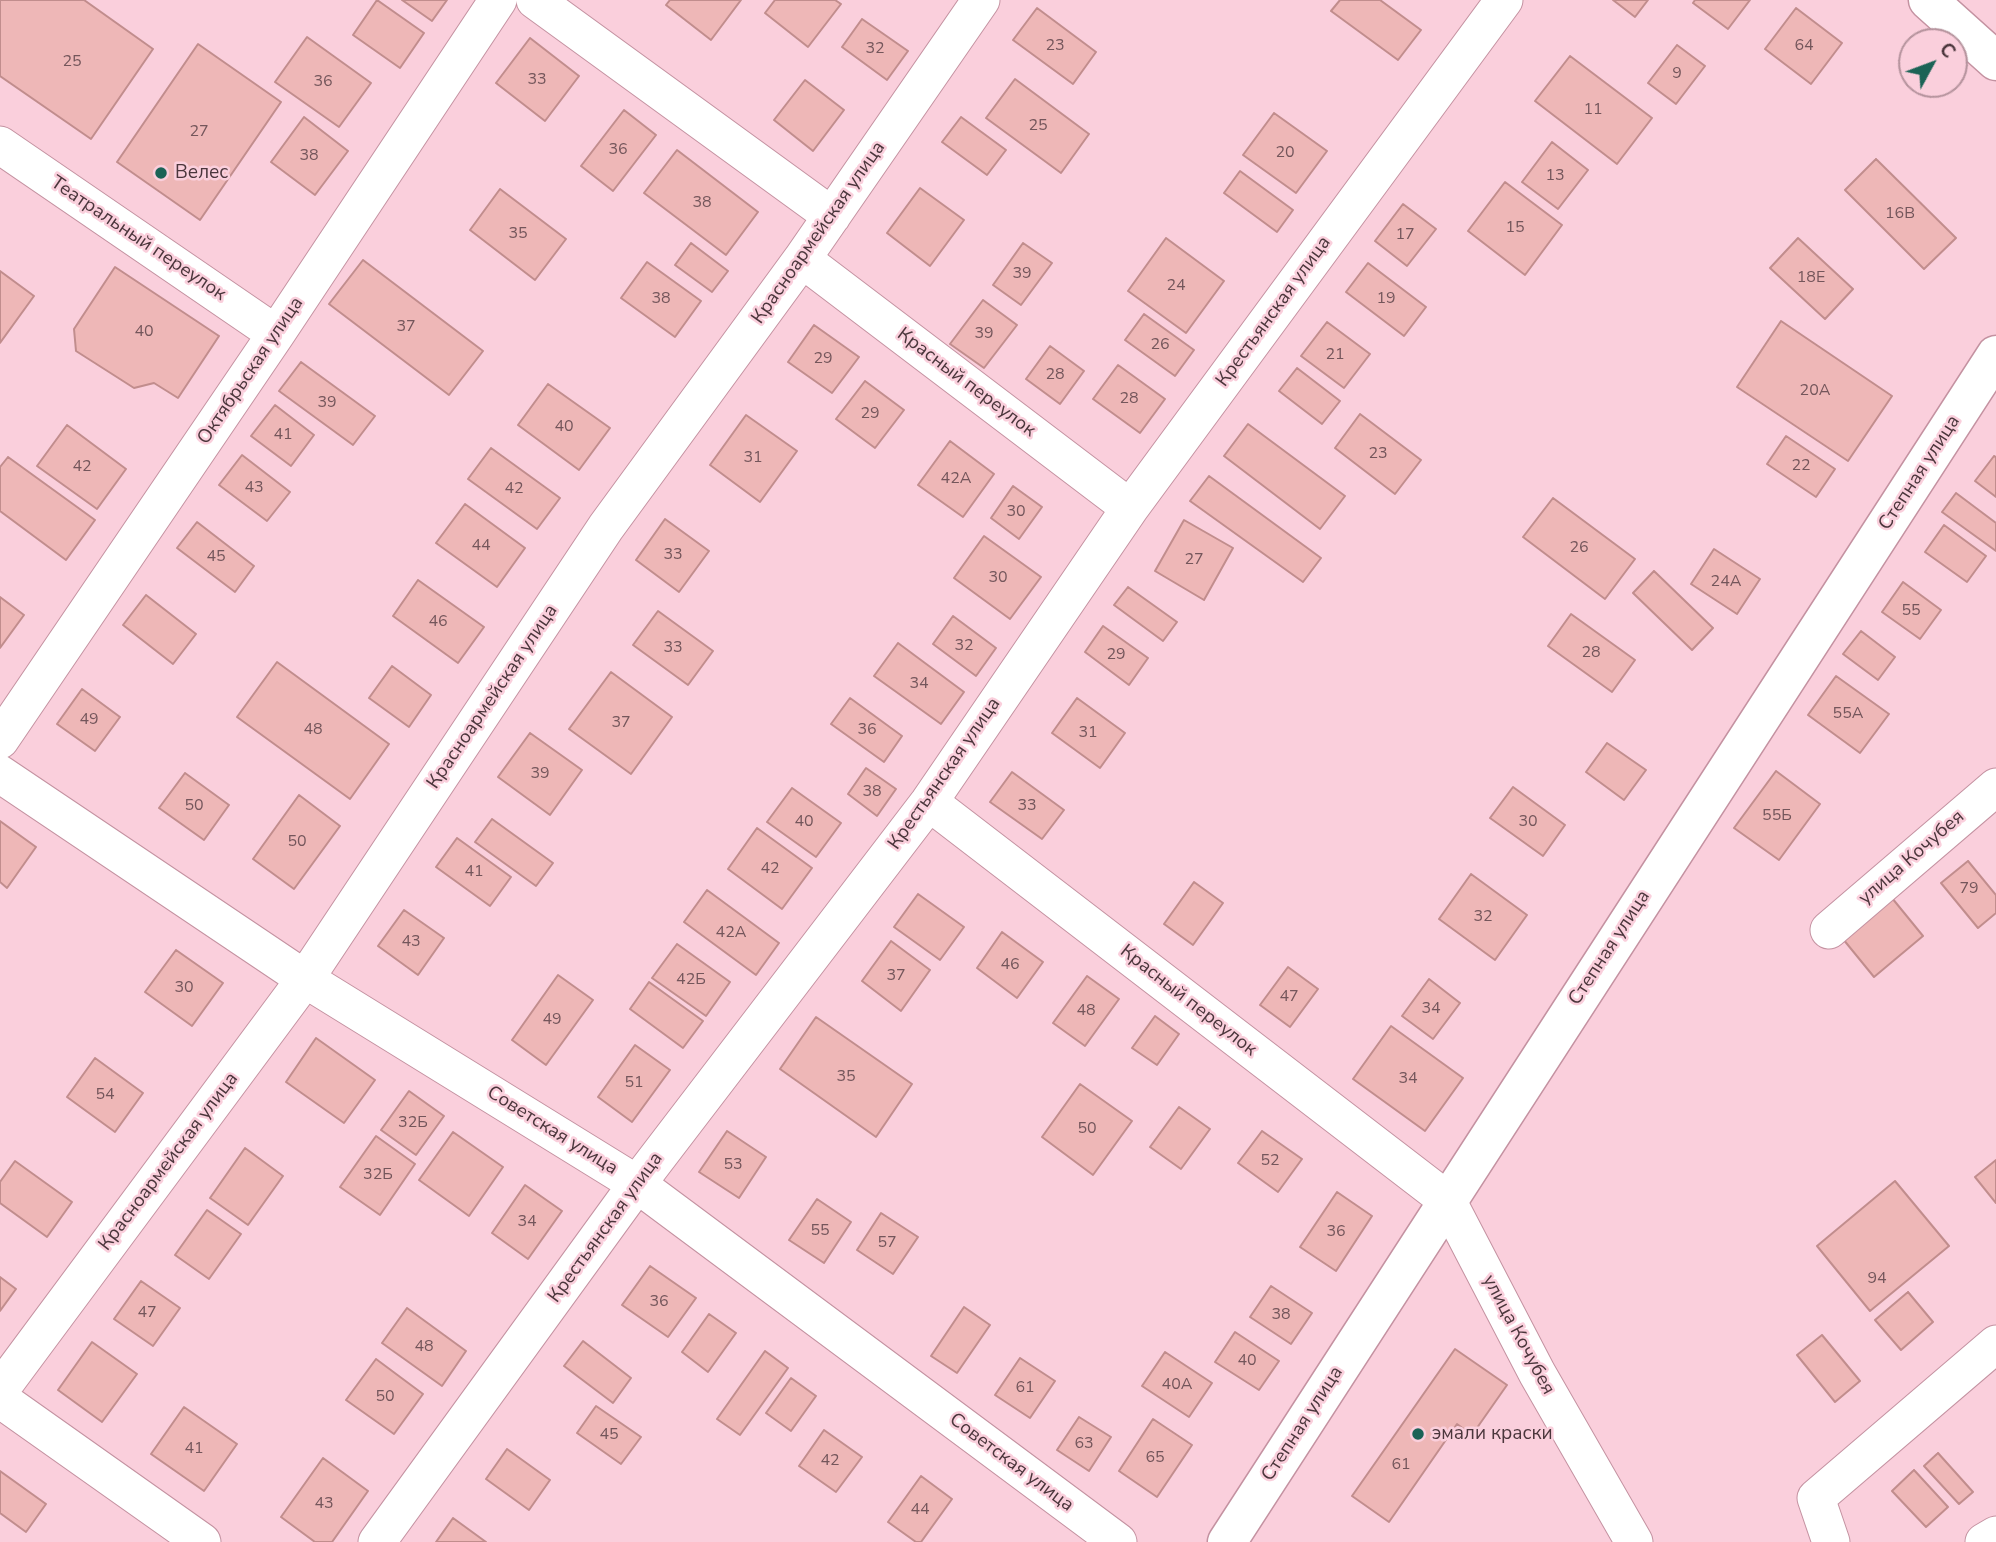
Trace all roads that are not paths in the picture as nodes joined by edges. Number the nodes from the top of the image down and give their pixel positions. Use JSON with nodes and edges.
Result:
{"nodes":[{"id":1,"x":498,"y":0,"type":"edge"},
{"id":2,"x":536,"y":0,"type":"edge"},
{"id":3,"x":981,"y":0,"type":"edge"},
{"id":4,"x":1504,"y":0,"type":"edge"},
{"id":5,"x":1928,"y":0,"type":"edge"},
{"id":6,"x":1996,"y":61,"type":"edge"},
{"id":7,"x":0,"y":145,"type":"edge"},
{"id":8,"x":832,"y":216,"type":"junction"},
{"id":9,"x":802,"y":259,"type":"junction"},
{"id":10,"x":276,"y":334,"type":"junction"},
{"id":11,"x":1996,"y":355,"type":"edge"},
{"id":12,"x":1130,"y":508,"type":"junction"},
{"id":13,"x":0,"y":740,"type":"edge"},
{"id":14,"x":0,"y":774,"type":"edge"},
{"id":15,"x":1996,"y":787,"type":"edge"},
{"id":16,"x":929,"y":802,"type":"junction"},
{"id":17,"x":1829,"y":930,"type":"dead end"},
{"id":18,"x":305,"y":979,"type":"junction"},
{"id":19,"x":637,"y":1184,"type":"junction"},
{"id":20,"x":1447,"y":1200,"type":"junction"},
{"id":21,"x":1996,"y":1344,"type":"edge"},
{"id":22,"x":0,"y":1390,"type":"edge"},
{"id":23,"x":0,"y":1399,"type":"edge"},
{"id":24,"x":1996,"y":1535,"type":"edge"},
{"id":25,"x":202,"y":1542,"type":"edge"},
{"id":26,"x":377,"y":1542,"type":"edge"},
{"id":27,"x":1118,"y":1542,"type":"edge"},
{"id":28,"x":1227,"y":1542,"type":"edge"},
{"id":29,"x":1634,"y":1542,"type":"edge"},
{"id":30,"x":1832,"y":1542,"type":"edge"},
{"id":31,"x":1984,"y":1542,"type":"edge"}],
"edges":[{"from":1,"to":10,"type":"street","name":"Октябрьская улица"},
{"from":2,"to":8,"type":"street"},
{"from":3,"to":8,"type":"street","name":"Красноармейская улица"},
{"from":4,"to":12,"type":"street","name":"Крестьянская улица"},
{"from":5,"to":6,"type":"main road"},
{"from":7,"to":10,"type":"street","name":"Театральный переулок"},
{"from":8,"to":9,"type":"street","name":"Красноармейская улица"},
{"from":9,"to":12,"type":"street","name":"Красный переулок"},
{"from":9,"to":18,"type":"street","name":"Красноармейская улица"},
{"from":10,"to":13,"type":"street","name":"Октябрьская улица"},
{"from":11,"to":20,"type":"main road","name":"Степная улица"},
{"from":12,"to":16,"type":"street","name":"Крестьянская улица"},
{"from":14,"to":18,"type":"street","name":"Советская улица"},
{"from":15,"to":17,"type":"street","name":"улица Кочубея"},
{"from":16,"to":19,"type":"street","name":"Крестьянская улица"},
{"from":16,"to":20,"type":"street","name":"Красный переулок"},
{"from":18,"to":19,"type":"street","name":"Советская улица"},
{"from":18,"to":22,"type":"street","name":"Красноармейская улица"},
{"from":19,"to":26,"type":"street","name":"Крестьянская улица"},
{"from":19,"to":27,"type":"street","name":"Советская улица"},
{"from":20,"to":28,"type":"main road","name":"Степная улица"},
{"from":20,"to":29,"type":"street","name":"улица Кочубея"},
{"from":21,"to":30,"type":"street"},
{"from":23,"to":25,"type":"street"},
{"from":24,"to":31,"type":"street"}]}
